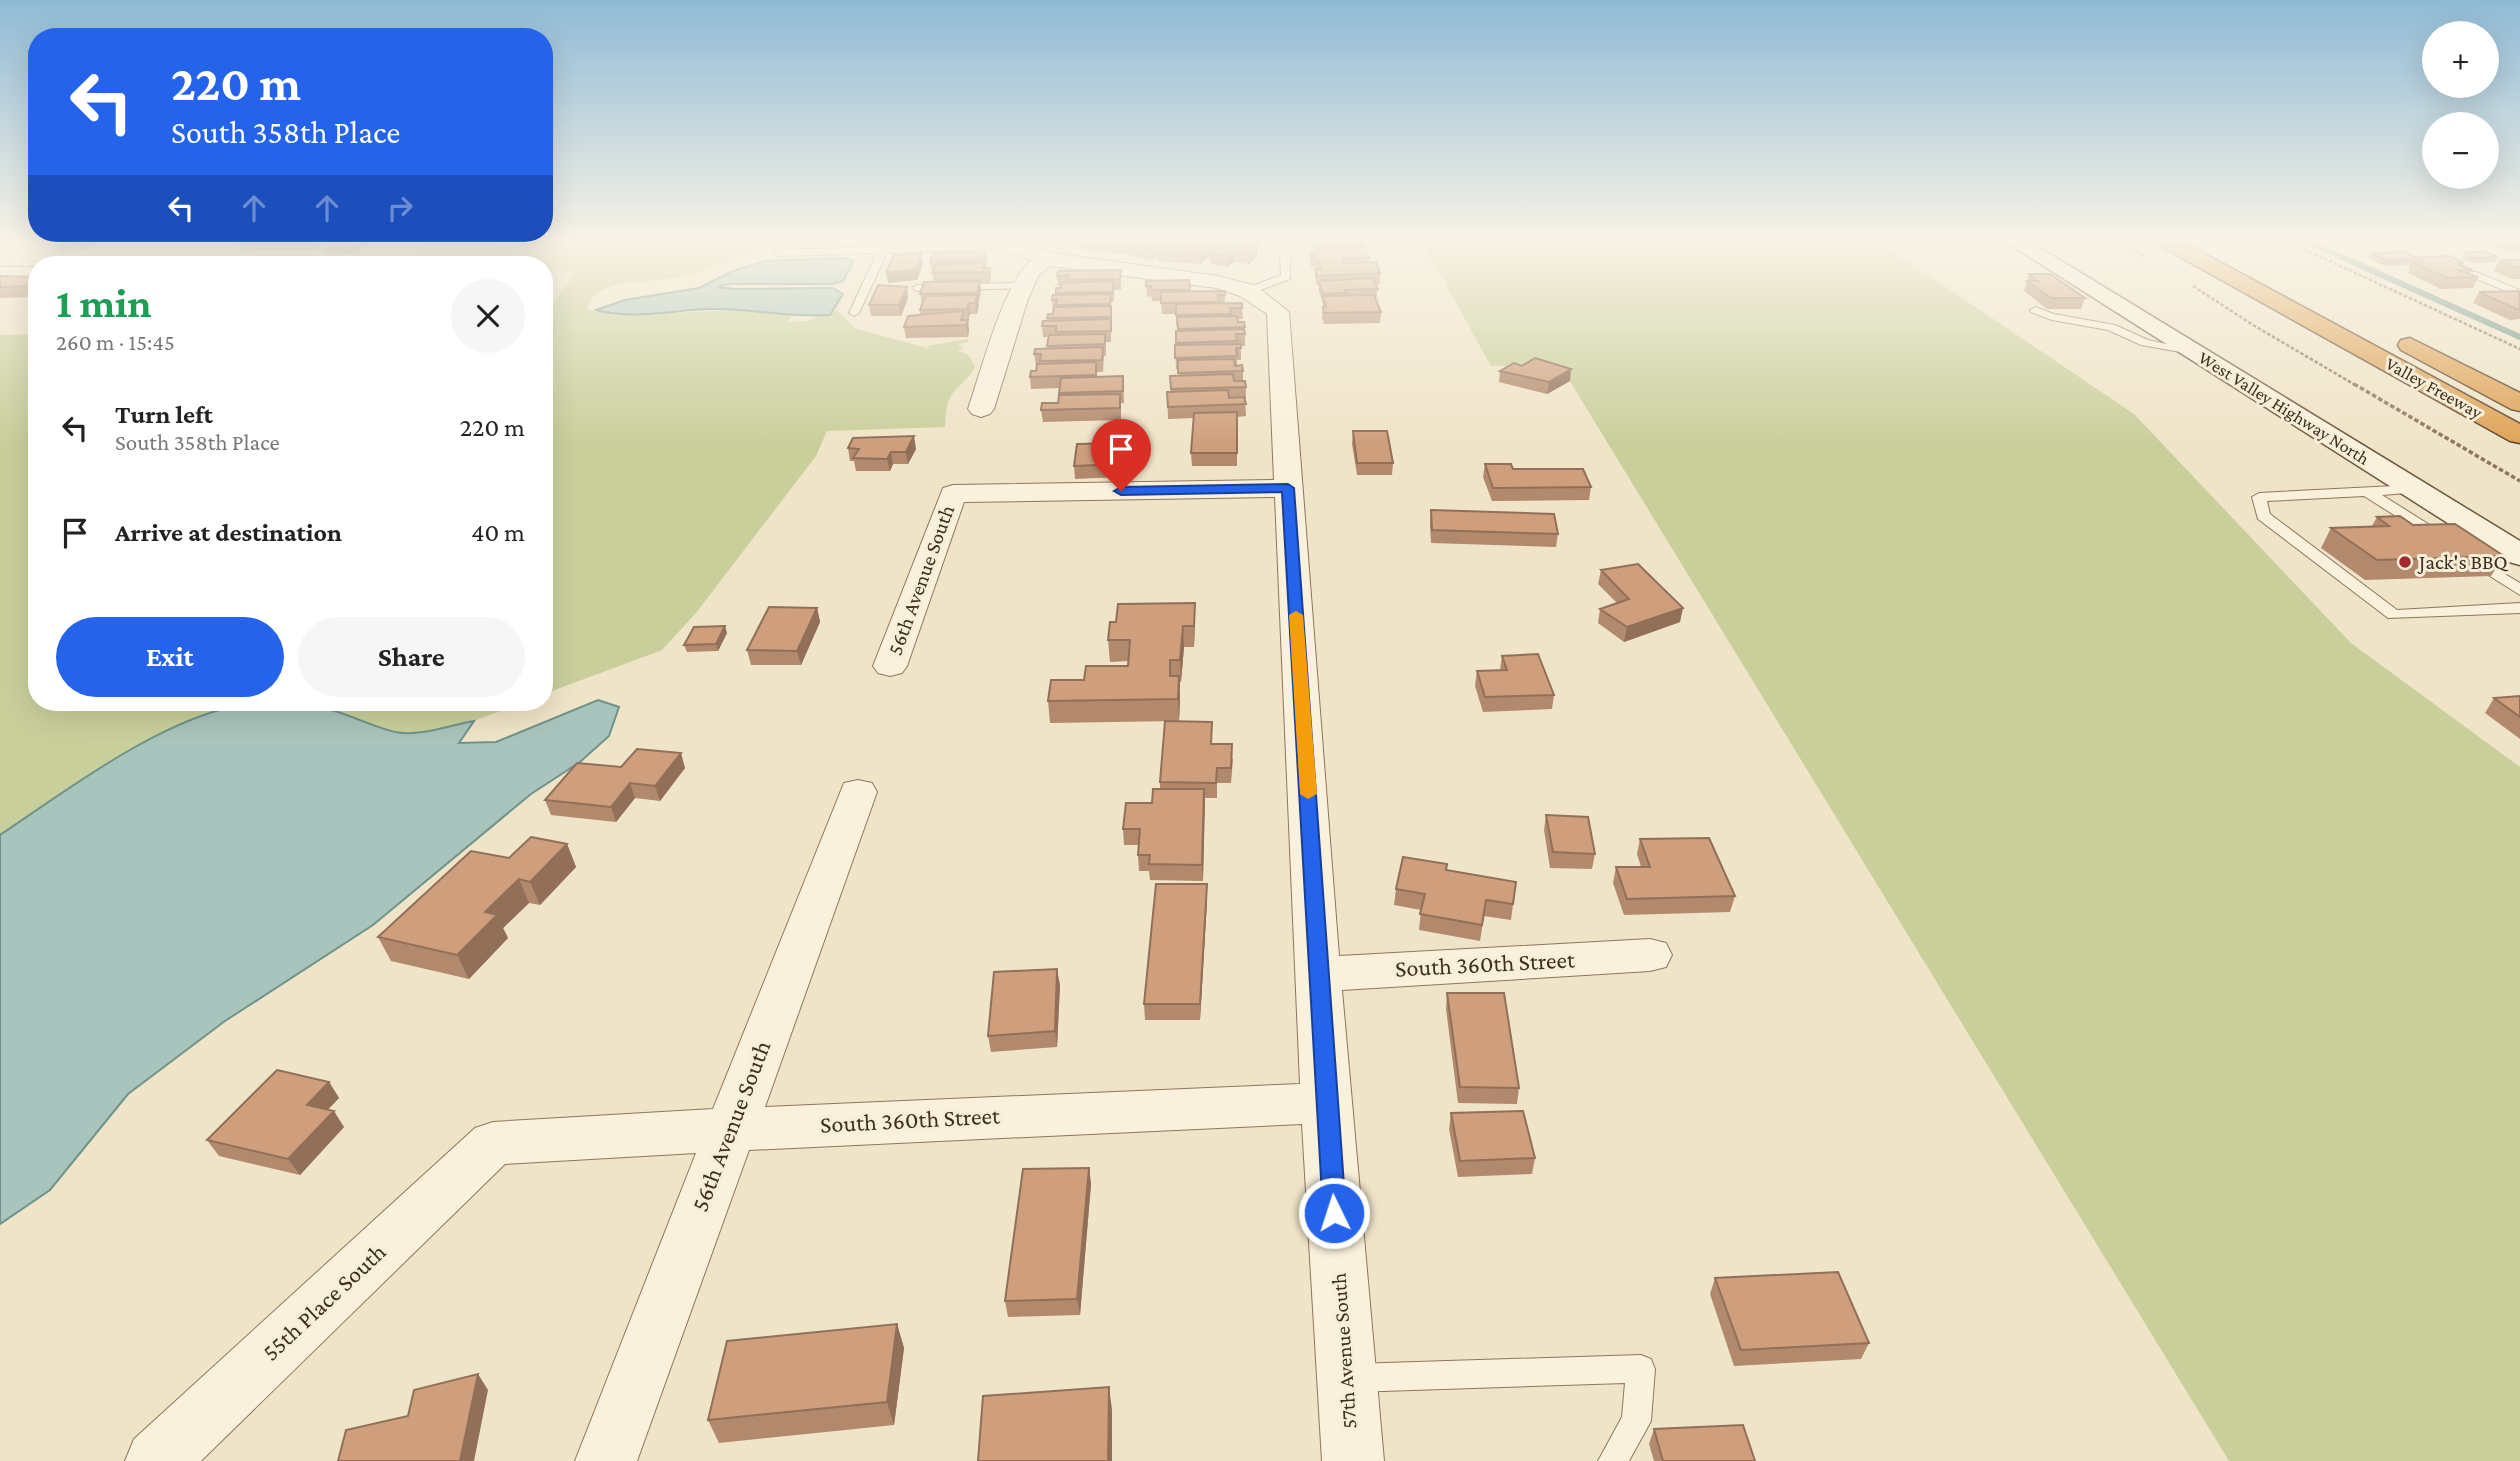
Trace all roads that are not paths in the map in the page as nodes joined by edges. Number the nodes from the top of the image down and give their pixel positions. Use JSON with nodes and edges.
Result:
{"nodes":[{"id":1,"x":856,"y":308,"type":"edge"},
{"id":2,"x":1014,"y":308,"type":"edge"},
{"id":3,"x":1272,"y":308,"type":"edge"},
{"id":4,"x":2122,"y":308,"type":"edge"},
{"id":5,"x":2288,"y":308,"type":"edge"},
{"id":6,"x":2035,"y":310,"type":"dead end"},
{"id":7,"x":854,"y":313,"type":"dead end"},
{"id":8,"x":2386,"y":332,"type":"dead end"},
{"id":9,"x":2192,"y":352,"type":"junction"},
{"id":10,"x":2520,"y":403,"type":"edge"},
{"id":11,"x":981,"y":409,"type":"dead end"},
{"id":12,"x":2520,"y":435,"type":"edge"},
{"id":13,"x":1288,"y":488,"type":"junction"},
{"id":14,"x":2414,"y":489,"type":"junction"},
{"id":15,"x":2368,"y":492,"type":"junction"},
{"id":16,"x":953,"y":494,"type":"joint"},
{"id":17,"x":2520,"y":555,"type":"edge"},
{"id":18,"x":2520,"y":590,"type":"edge"},
{"id":19,"x":2520,"y":608,"type":"edge"},
{"id":20,"x":890,"y":666,"type":"dead end"},
{"id":21,"x":858,"y":792,"type":"dead end"},
{"id":22,"x":1650,"y":955,"type":"dead end"},
{"id":23,"x":1320,"y":974,"type":"junction"},
{"id":24,"x":1326,"y":1103,"type":"junction"},
{"id":25,"x":730,"y":1130,"type":"junction"},
{"id":26,"x":493,"y":1143,"type":"joint"},
{"id":27,"x":1346,"y":1379,"type":"junction"},
{"id":28,"x":156,"y":1461,"type":"edge"},
{"id":29,"x":607,"y":1461,"type":"edge"},
{"id":30,"x":1353,"y":1461,"type":"edge"},
{"id":31,"x":1614,"y":1461,"type":"edge"}],
"edges":[{"from":1,"to":7,"type":"lane"},
{"from":2,"to":11,"type":"street"},
{"from":3,"to":13,"type":"street","name":"57th Avenue South"},
{"from":4,"to":9,"type":"main road","name":"West Valley Highway North"},
{"from":5,"to":12,"type":"highway","name":"Valley Freeway"},
{"from":6,"to":9,"type":"lane"},
{"from":8,"to":10,"type":"highway","name":"Valley Freeway"},
{"from":9,"to":14,"type":"main road","name":"West Valley Highway North"},
{"from":13,"to":16,"type":"street"},
{"from":13,"to":23,"type":"street","name":"57th Avenue South"},
{"from":14,"to":15,"type":"lane"},
{"from":14,"to":17,"type":"main road","name":"West Valley Highway North"},
{"from":15,"to":18,"type":"lane"},
{"from":15,"to":19,"type":"lane"},
{"from":16,"to":20,"type":"street","name":"56th Avenue South"},
{"from":21,"to":25,"type":"street","name":"56th Avenue South"},
{"from":22,"to":23,"type":"street","name":"South 360th Street"},
{"from":23,"to":24,"type":"street","name":"57th Avenue South"},
{"from":24,"to":25,"type":"street","name":"South 360th Street"},
{"from":24,"to":27,"type":"street","name":"57th Avenue South"},
{"from":25,"to":26,"type":"street","name":"South 360th Street"},
{"from":25,"to":29,"type":"street","name":"56th Avenue South"},
{"from":26,"to":28,"type":"street","name":"55th Place South"},
{"from":27,"to":30,"type":"street","name":"57th Avenue South"},
{"from":27,"to":31,"type":"lane"}]}
